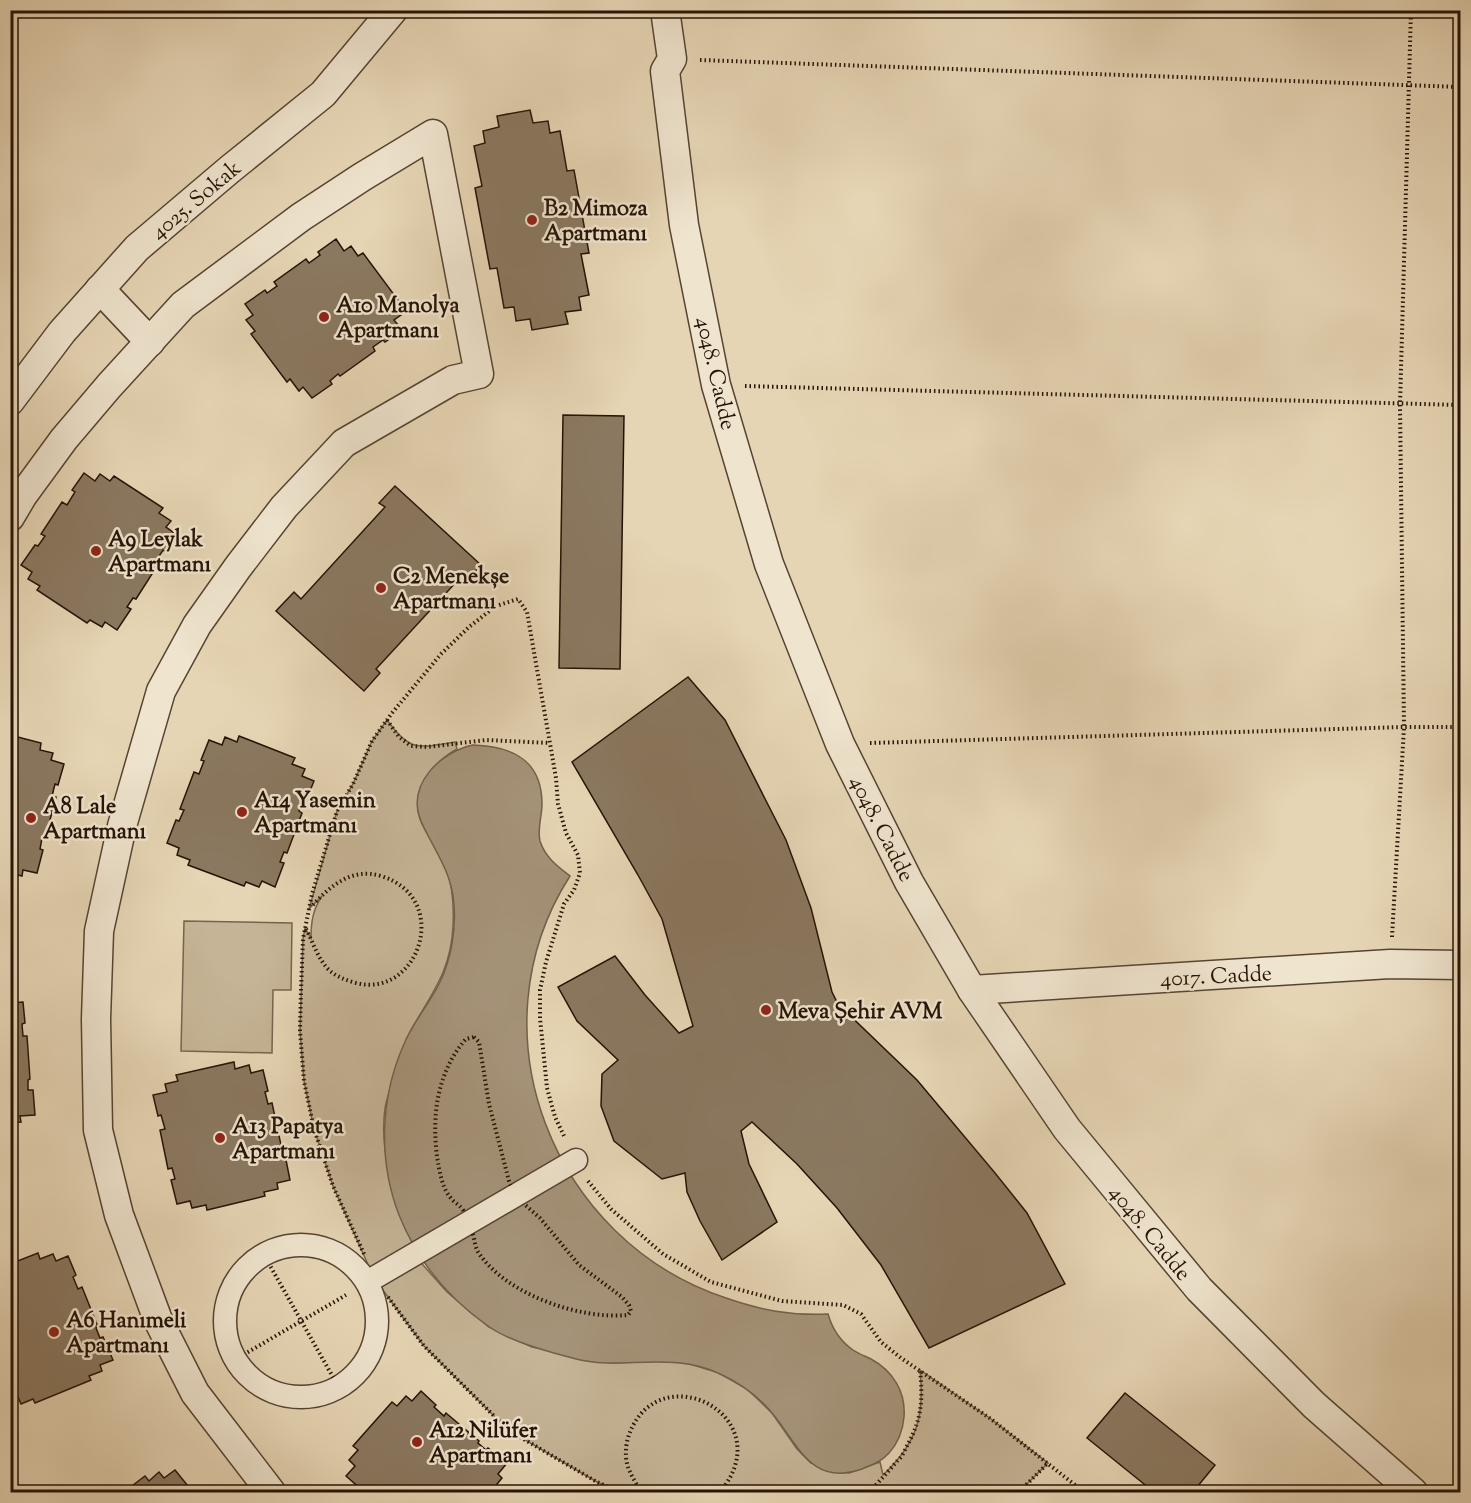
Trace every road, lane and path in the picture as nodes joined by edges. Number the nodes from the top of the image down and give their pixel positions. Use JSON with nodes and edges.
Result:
{"nodes":[{"id":1,"x":393,"y":10,"type":"edge"},
{"id":2,"x":665,"y":10,"type":"edge"},
{"id":3,"x":1411,"y":10,"type":"edge"},
{"id":4,"x":672,"y":59,"type":"junction"},
{"id":5,"x":1407,"y":85,"type":"junction"},
{"id":6,"x":1461,"y":87,"type":"edge"},
{"id":7,"x":100,"y":289,"type":"junction"},
{"id":8,"x":150,"y":342,"type":"junction"},
{"id":9,"x":717,"y":385,"type":"junction"},
{"id":10,"x":10,"y":401,"type":"edge"},
{"id":11,"x":1400,"y":405,"type":"junction"},
{"id":12,"x":1461,"y":405,"type":"edge"},
{"id":13,"x":10,"y":517,"type":"edge"},
{"id":14,"x":387,"y":720,"type":"junction"},
{"id":15,"x":1404,"y":727,"type":"junction"},
{"id":16,"x":1461,"y":727,"type":"edge"},
{"id":17,"x":550,"y":742,"type":"junction"},
{"id":18,"x":840,"y":744,"type":"junction"},
{"id":19,"x":309,"y":909,"type":"junction"},
{"id":20,"x":305,"y":928,"type":"junction"},
{"id":21,"x":1390,"y":964,"type":"junction"},
{"id":22,"x":1461,"y":965,"type":"edge"},
{"id":23,"x":972,"y":990,"type":"junction"},
{"id":24,"x":573,"y":1162,"type":"junction"},
{"id":25,"x":264,"y":1256,"type":"junction"},
{"id":26,"x":371,"y":1280,"type":"junction"},
{"id":27,"x":301,"y":1321,"type":"junction"},
{"id":28,"x":236,"y":1359,"type":"junction"},
{"id":29,"x":920,"y":1370,"type":"junction"},
{"id":30,"x":338,"y":1386,"type":"junction"},
{"id":31,"x":1048,"y":1463,"type":"junction"},
{"id":32,"x":271,"y":1492,"type":"edge"},
{"id":33,"x":620,"y":1492,"type":"edge"},
{"id":34,"x":641,"y":1492,"type":"edge"},
{"id":35,"x":720,"y":1492,"type":"edge"},
{"id":36,"x":870,"y":1492,"type":"edge"},
{"id":37,"x":1015,"y":1492,"type":"edge"},
{"id":38,"x":1084,"y":1492,"type":"edge"},
{"id":39,"x":1413,"y":1492,"type":"edge"}],
"edges":[{"from":1,"to":7,"type":"street","name":"4025. Sokak"},
{"from":2,"to":4,"type":"street","name":"4048. Cadde"},
{"from":3,"to":5,"type":"path"},
{"from":4,"to":5,"type":"path"},
{"from":4,"to":9,"type":"street","name":"4048. Cadde"},
{"from":5,"to":6,"type":"path"},
{"from":5,"to":11,"type":"path"},
{"from":7,"to":8,"type":"street"},
{"from":7,"to":10,"type":"street","name":"4025. Sokak"},
{"from":8,"to":13,"type":"street"},
{"from":8,"to":32,"type":"street"},
{"from":9,"to":11,"type":"path"},
{"from":9,"to":18,"type":"street","name":"4048. Cadde"},
{"from":11,"to":12,"type":"path"},
{"from":11,"to":15,"type":"path"},
{"from":14,"to":17,"type":"path"},
{"from":14,"to":17,"type":"path"},
{"from":14,"to":19,"type":"path"},
{"from":15,"to":16,"type":"path"},
{"from":15,"to":18,"type":"path"},
{"from":15,"to":21,"type":"path"},
{"from":17,"to":24,"type":"path"},
{"from":18,"to":23,"type":"street","name":"4048. Cadde"},
{"from":19,"to":20,"type":"path"},
{"from":19,"to":20,"type":"path"},
{"from":20,"to":26,"type":"path"},
{"from":21,"to":22,"type":"street","name":"4017. Cadde"},
{"from":21,"to":23,"type":"street","name":"4017. Cadde"},
{"from":23,"to":39,"type":"street","name":"4048. Cadde"},
{"from":24,"to":26,"type":"street"},
{"from":24,"to":29,"type":"path"},
{"from":25,"to":26,"type":"street"},
{"from":25,"to":27,"type":"path"},
{"from":25,"to":28,"type":"street"},
{"from":26,"to":27,"type":"path"},
{"from":26,"to":30,"type":"street"},
{"from":26,"to":33,"type":"path"},
{"from":27,"to":28,"type":"path"},
{"from":27,"to":30,"type":"path"},
{"from":28,"to":30,"type":"street"},
{"from":29,"to":31,"type":"path"},
{"from":29,"to":36,"type":"path"},
{"from":31,"to":37,"type":"path"},
{"from":31,"to":38,"type":"path"},
{"from":34,"to":35,"type":"path"}]}
